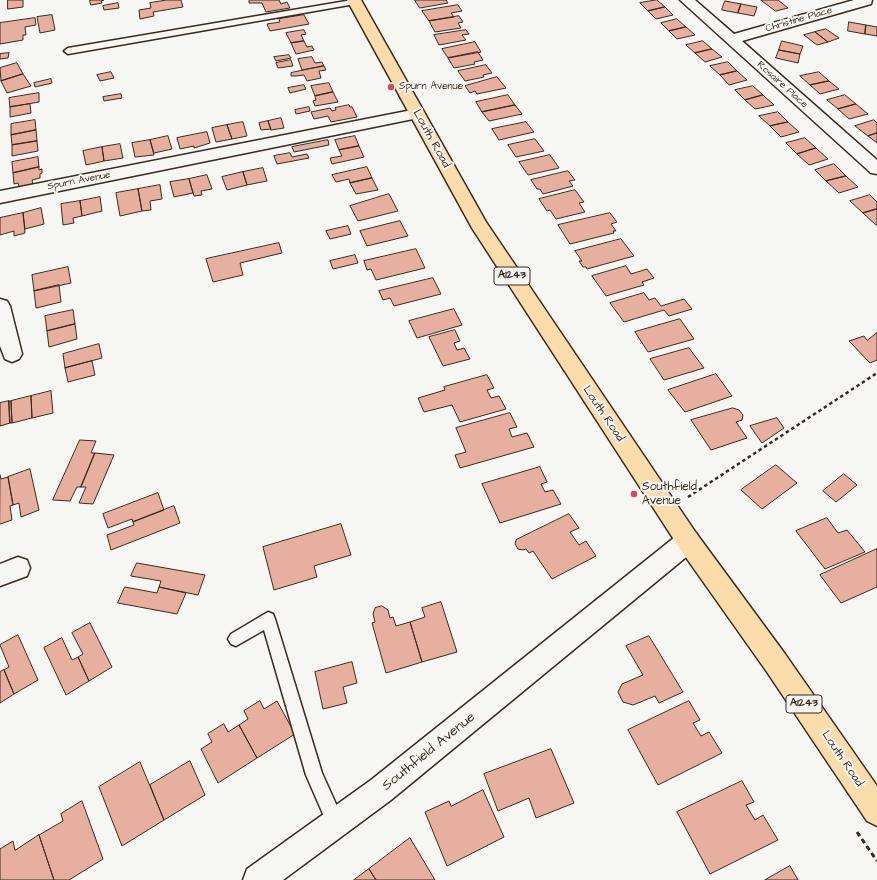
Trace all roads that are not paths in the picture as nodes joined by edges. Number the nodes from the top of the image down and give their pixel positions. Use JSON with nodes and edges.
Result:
{"nodes":[{"id":1,"x":688,"y":0,"type":"edge"},
{"id":2,"x":355,"y":1,"type":"edge"},
{"id":3,"x":869,"y":3,"type":"edge"},
{"id":4,"x":732,"y":39,"type":"junction"},
{"id":5,"x":68,"y":51,"type":"dead end"},
{"id":6,"x":417,"y":114,"type":"junction"},
{"id":7,"x":877,"y":169,"type":"edge"},
{"id":8,"x":0,"y":197,"type":"edge"},
{"id":9,"x":0,"y":306,"type":"edge"},
{"id":10,"x":12,"y":354,"type":"dead end"},
{"id":11,"x":688,"y":541,"type":"junction"},
{"id":12,"x":236,"y":639,"type":"dead end"},
{"id":13,"x":877,"y":811,"type":"edge"},
{"id":14,"x":336,"y":824,"type":"junction"},
{"id":15,"x":258,"y":880,"type":"edge"}],
"edges":[{"from":1,"to":4,"type":"street","name":"Rosaire Place"},
{"from":2,"to":5,"type":"lane"},
{"from":2,"to":6,"type":"main road","name":"Louth Road","number":"A1243"},
{"from":3,"to":4,"type":"street","name":"Christine Place"},
{"from":4,"to":7,"type":"street","name":"Rosaire Place"},
{"from":6,"to":8,"type":"street","name":"Spurn Avenue"},
{"from":6,"to":11,"type":"main road","name":"Louth Road","number":"A1243"},
{"from":9,"to":10,"type":"street"},
{"from":11,"to":13,"type":"main road","name":"Louth Road","number":"A1243"},
{"from":11,"to":14,"type":"street","name":"Southfield Avenue"},
{"from":12,"to":14,"type":"lane"},
{"from":14,"to":15,"type":"street","name":"Southfield Avenue"}]}
